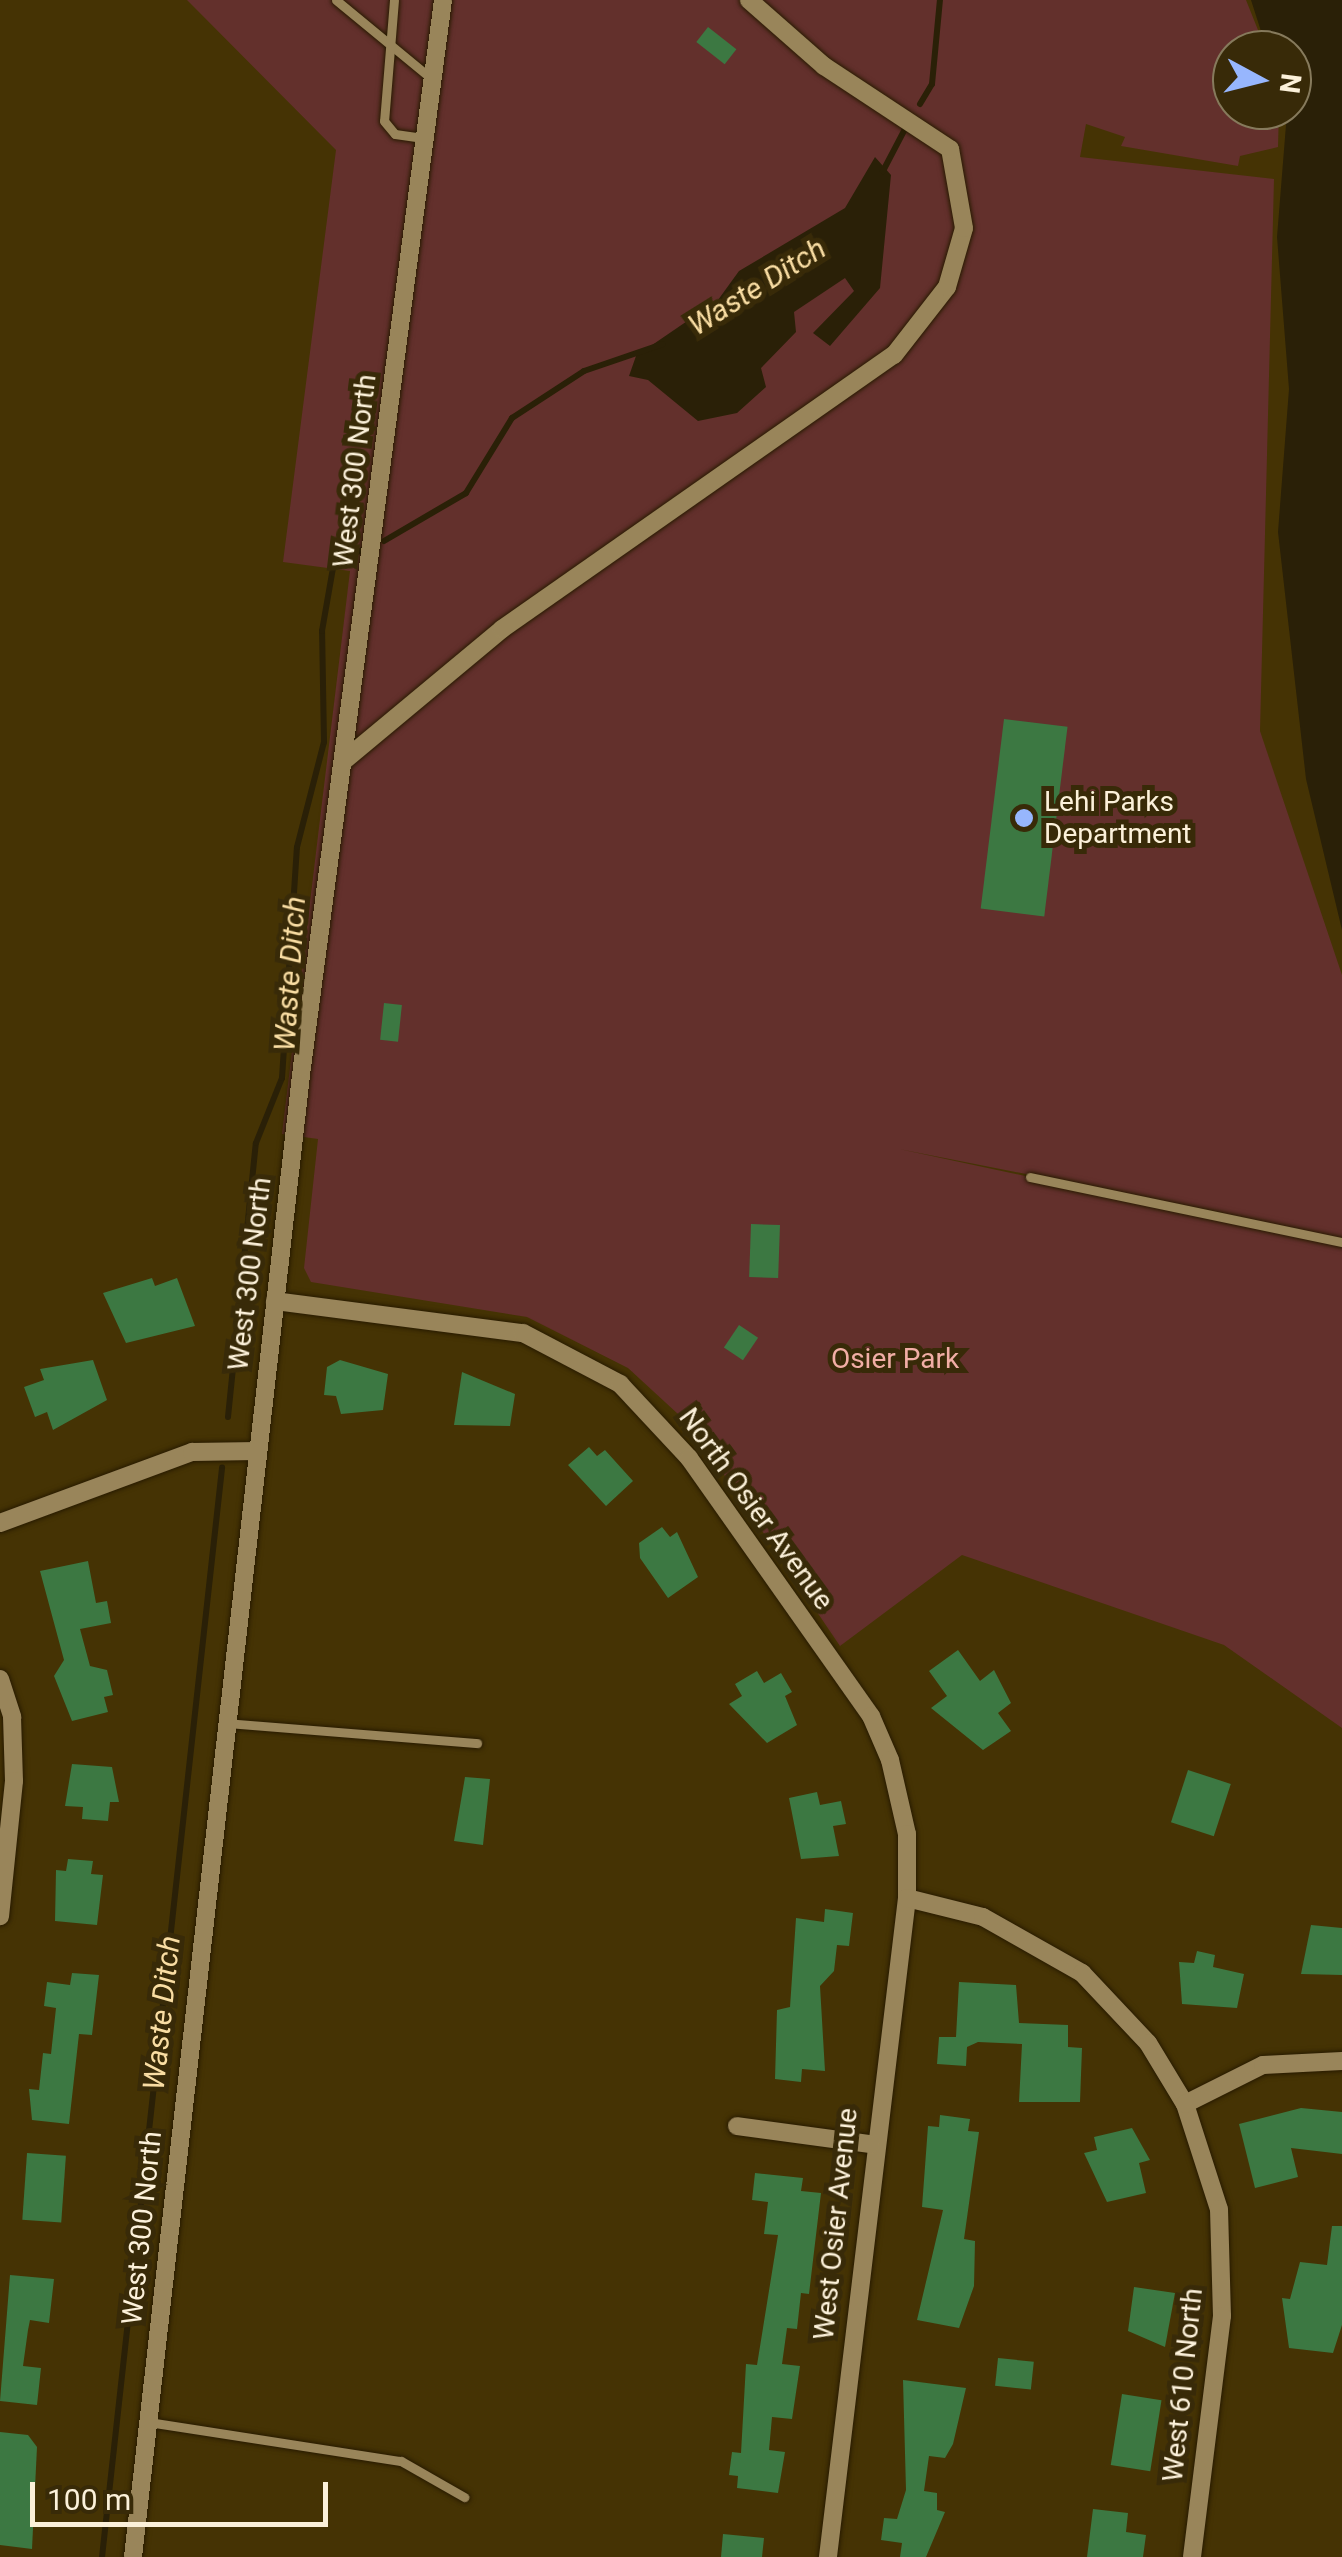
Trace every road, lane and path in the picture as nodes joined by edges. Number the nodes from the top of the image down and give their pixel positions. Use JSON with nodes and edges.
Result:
{"nodes":[{"id":1,"x":336,"y":0,"type":"edge"},
{"id":2,"x":394,"y":0,"type":"edge"},
{"id":3,"x":443,"y":0,"type":"edge"},
{"id":4,"x":749,"y":0,"type":"edge"},
{"id":5,"x":388,"y":47,"type":"junction"},
{"id":6,"x":432,"y":80,"type":"junction"},
{"id":7,"x":425,"y":138,"type":"junction"},
{"id":8,"x":346,"y":759,"type":"junction"},
{"id":9,"x":1030,"y":1177,"type":"dead end"},
{"id":10,"x":1342,"y":1242,"type":"edge"},
{"id":11,"x":274,"y":1301,"type":"junction"},
{"id":12,"x":257,"y":1451,"type":"junction"},
{"id":13,"x":0,"y":1523,"type":"edge"},
{"id":14,"x":0,"y":1679,"type":"edge"},
{"id":15,"x":226,"y":1723,"type":"junction"},
{"id":16,"x":477,"y":1743,"type":"dead end"},
{"id":17,"x":906,"y":1898,"type":"junction"},
{"id":18,"x":0,"y":1916,"type":"edge"},
{"id":19,"x":1342,"y":2061,"type":"edge"},
{"id":20,"x":1185,"y":2104,"type":"junction"},
{"id":21,"x":737,"y":2126,"type":"dead end"},
{"id":22,"x":871,"y":2144,"type":"junction"},
{"id":23,"x":148,"y":2422,"type":"junction"},
{"id":24,"x":464,"y":2497,"type":"dead end"},
{"id":25,"x":133,"y":2557,"type":"edge"},
{"id":26,"x":828,"y":2557,"type":"edge"},
{"id":27,"x":1192,"y":2557,"type":"edge"}],
"edges":[{"from":1,"to":5,"type":"lane"},
{"from":2,"to":5,"type":"lane"},
{"from":3,"to":6,"type":"street","name":"West 300 North"},
{"from":4,"to":8,"type":"street"},
{"from":5,"to":6,"type":"lane"},
{"from":5,"to":7,"type":"lane"},
{"from":6,"to":7,"type":"street","name":"West 300 North"},
{"from":7,"to":8,"type":"street","name":"West 300 North"},
{"from":8,"to":11,"type":"street","name":"West 300 North"},
{"from":9,"to":10,"type":"lane"},
{"from":11,"to":12,"type":"street","name":"West 300 North"},
{"from":11,"to":17,"type":"street","name":"North Osier Avenue"},
{"from":12,"to":13,"type":"street"},
{"from":12,"to":15,"type":"street","name":"West 300 North"},
{"from":14,"to":18,"type":"street"},
{"from":15,"to":16,"type":"lane"},
{"from":15,"to":23,"type":"street","name":"West 300 North"},
{"from":17,"to":20,"type":"street","name":"West 610 North"},
{"from":17,"to":22,"type":"street","name":"West Osier Avenue"},
{"from":19,"to":20,"type":"street"},
{"from":20,"to":27,"type":"street","name":"West 610 North"},
{"from":21,"to":22,"type":"street"},
{"from":22,"to":26,"type":"street","name":"West Osier Avenue"},
{"from":23,"to":24,"type":"lane"},
{"from":23,"to":25,"type":"street","name":"West 300 North"}]}
